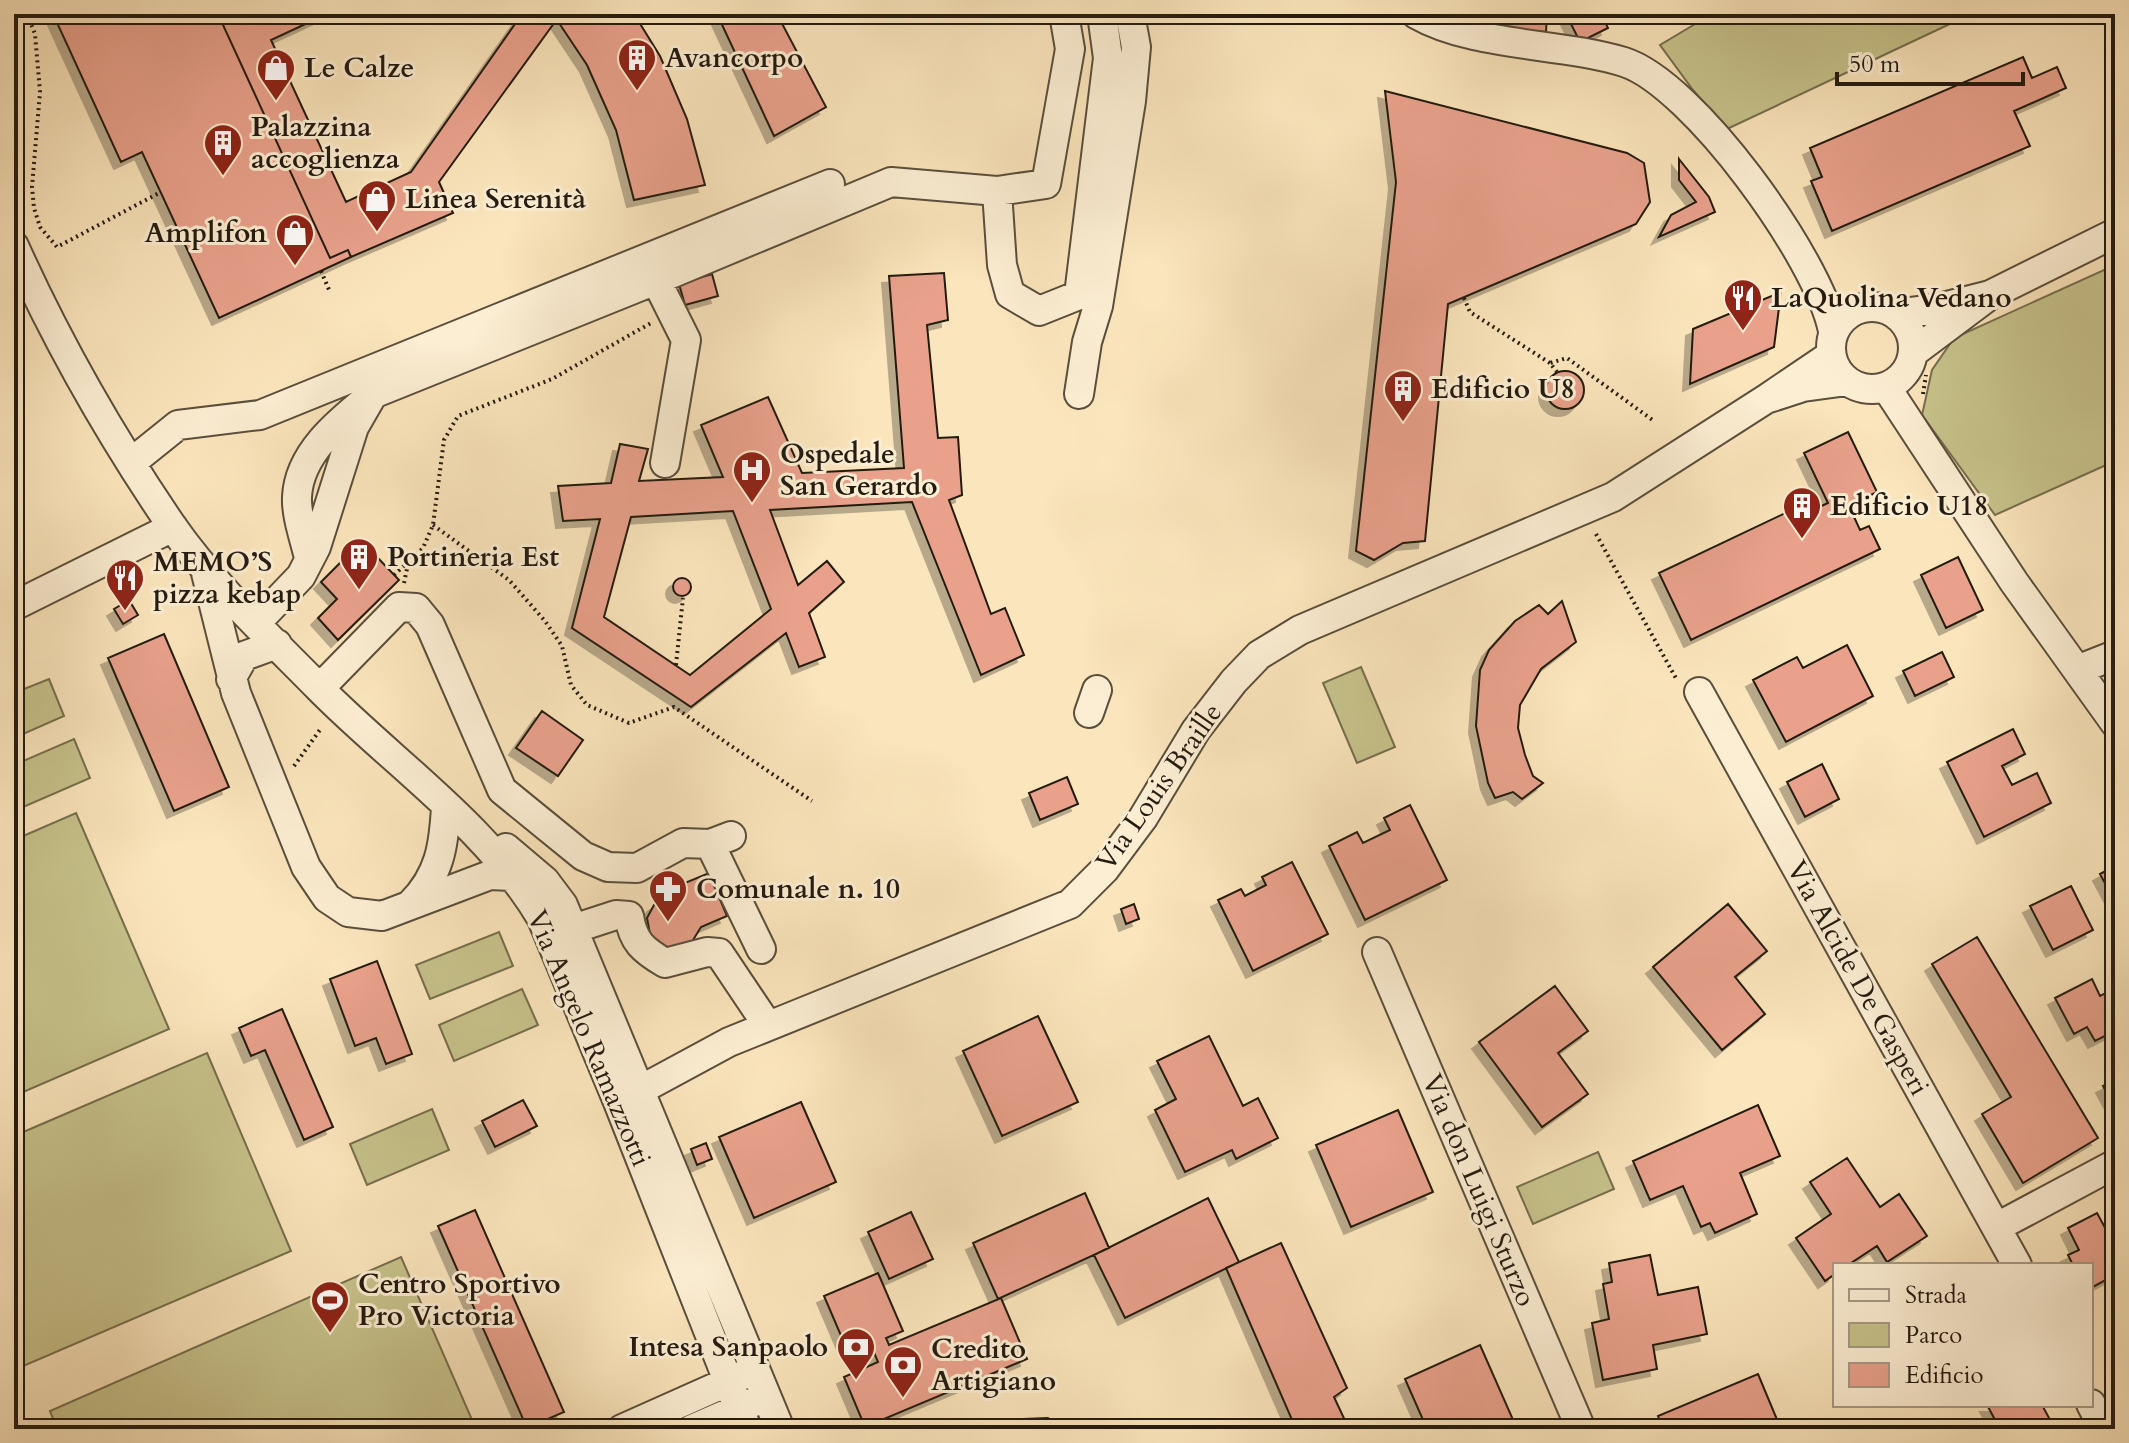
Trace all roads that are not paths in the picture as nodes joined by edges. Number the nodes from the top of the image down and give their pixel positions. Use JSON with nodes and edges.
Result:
{"nodes":[{"id":1,"x":1064,"y":14,"type":"edge"},
{"id":2,"x":1102,"y":14,"type":"edge"},
{"id":3,"x":1130,"y":14,"type":"edge"},
{"id":4,"x":1416,"y":14,"type":"edge"},
{"id":5,"x":830,"y":184,"type":"dead end"},
{"id":6,"x":997,"y":191,"type":"junction"},
{"id":7,"x":2115,"y":233,"type":"edge"},
{"id":8,"x":14,"y":246,"type":"edge"},
{"id":9,"x":656,"y":280,"type":"junction"},
{"id":10,"x":1990,"y":295,"type":"junction"},
{"id":11,"x":1895,"y":314,"type":"junction"},
{"id":12,"x":1832,"y":343,"type":"junction"},
{"id":13,"x":1920,"y":362,"type":"junction"},
{"id":14,"x":1847,"y":381,"type":"junction"},
{"id":15,"x":1886,"y":387,"type":"junction"},
{"id":16,"x":1079,"y":394,"type":"dead end"},
{"id":17,"x":1766,"y":399,"type":"junction"},
{"id":18,"x":132,"y":462,"type":"junction"},
{"id":19,"x":665,"y":463,"type":"dead end"},
{"id":20,"x":173,"y":527,"type":"junction"},
{"id":21,"x":204,"y":565,"type":"junction"},
{"id":22,"x":14,"y":606,"type":"edge"},
{"id":23,"x":256,"y":623,"type":"junction"},
{"id":24,"x":277,"y":644,"type":"junction"},
{"id":25,"x":2115,"y":655,"type":"edge"},
{"id":26,"x":2077,"y":670,"type":"junction"},
{"id":27,"x":231,"y":679,"type":"junction"},
{"id":28,"x":1699,"y":692,"type":"road end"},
{"id":29,"x":329,"y":697,"type":"junction"},
{"id":30,"x":2115,"y":723,"type":"edge"},
{"id":31,"x":446,"y":806,"type":"junction"},
{"id":32,"x":512,"y":876,"type":"junction"},
{"id":33,"x":405,"y":910,"type":"junction"},
{"id":34,"x":573,"y":929,"type":"junction"},
{"id":35,"x":761,"y":949,"type":"dead end"},
{"id":36,"x":1377,"y":952,"type":"dead end"},
{"id":37,"x":768,"y":1026,"type":"junction"},
{"id":38,"x":629,"y":1096,"type":"junction"},
{"id":39,"x":2115,"y":1164,"type":"edge"},
{"id":40,"x":1997,"y":1227,"type":"junction"},
{"id":41,"x":2016,"y":1263,"type":"edge"},
{"id":42,"x":755,"y":1370,"type":"junction"},
{"id":43,"x":766,"y":1397,"type":"junction"},
{"id":44,"x":738,"y":1407,"type":"edge"},
{"id":45,"x":2093,"y":1407,"type":"edge"},
{"id":46,"x":622,"y":1429,"type":"edge"},
{"id":47,"x":692,"y":1429,"type":"edge"},
{"id":48,"x":780,"y":1429,"type":"edge"},
{"id":49,"x":1581,"y":1429,"type":"edge"},
{"id":50,"x":2104,"y":1429,"type":"edge"}],
"edges":[{"from":1,"to":6,"type":"street"},
{"from":2,"to":6,"type":"street"},
{"from":3,"to":16,"type":"street"},
{"from":4,"to":12,"type":"street"},
{"from":5,"to":18,"type":"street"},
{"from":6,"to":9,"type":"street"},
{"from":7,"to":10,"type":"street"},
{"from":8,"to":18,"type":"street"},
{"from":9,"to":19,"type":"street"},
{"from":9,"to":23,"type":"street"},
{"from":10,"to":11,"type":"street"},
{"from":10,"to":13,"type":"street"},
{"from":11,"to":12,"type":"street"},
{"from":11,"to":13,"type":"street"},
{"from":12,"to":14,"type":"street"},
{"from":12,"to":17,"type":"street"},
{"from":13,"to":15,"type":"street"},
{"from":14,"to":15,"type":"street"},
{"from":14,"to":17,"type":"street"},
{"from":15,"to":26,"type":"street"},
{"from":17,"to":37,"type":"street","name":"Via Louis Braille"},
{"from":18,"to":20,"type":"street"},
{"from":20,"to":21,"type":"street"},
{"from":20,"to":22,"type":"street"},
{"from":21,"to":23,"type":"street"},
{"from":21,"to":27,"type":"street"},
{"from":23,"to":24,"type":"street"},
{"from":24,"to":27,"type":"street"},
{"from":24,"to":29,"type":"street"},
{"from":25,"to":26,"type":"street"},
{"from":26,"to":30,"type":"street"},
{"from":27,"to":33,"type":"street"},
{"from":28,"to":40,"type":"street","name":"Via Alcide De Gasperi"},
{"from":29,"to":31,"type":"street"},
{"from":29,"to":35,"type":"street"},
{"from":31,"to":32,"type":"street","name":"Via Angelo Ramazzotti"},
{"from":31,"to":33,"type":"street"},
{"from":31,"to":34,"type":"street","name":"Via Angelo Ramazzotti"},
{"from":32,"to":33,"type":"street"},
{"from":32,"to":38,"type":"street","name":"Via Angelo Ramazzotti"},
{"from":34,"to":37,"type":"street"},
{"from":34,"to":38,"type":"street","name":"Via Angelo Ramazzotti"},
{"from":36,"to":49,"type":"street","name":"Via don Luigi Sturzo"},
{"from":37,"to":38,"type":"street","name":"Via Louis Braille"},
{"from":38,"to":42,"type":"street","name":"Via Angelo Ramazzotti"},
{"from":38,"to":44,"type":"street","name":"Via Angelo Ramazzotti"},
{"from":39,"to":40,"type":"street"},
{"from":40,"to":41,"type":"street","name":"Via Alcide De Gasperi"},
{"from":42,"to":43,"type":"street","name":"Via Angelo Ramazzotti"},
{"from":42,"to":44,"type":"street"},
{"from":43,"to":44,"type":"street"},
{"from":43,"to":48,"type":"street","name":"Via Angelo Ramazzotti"},
{"from":44,"to":46,"type":"street"},
{"from":44,"to":47,"type":"street"},
{"from":45,"to":50,"type":"street"}]}
